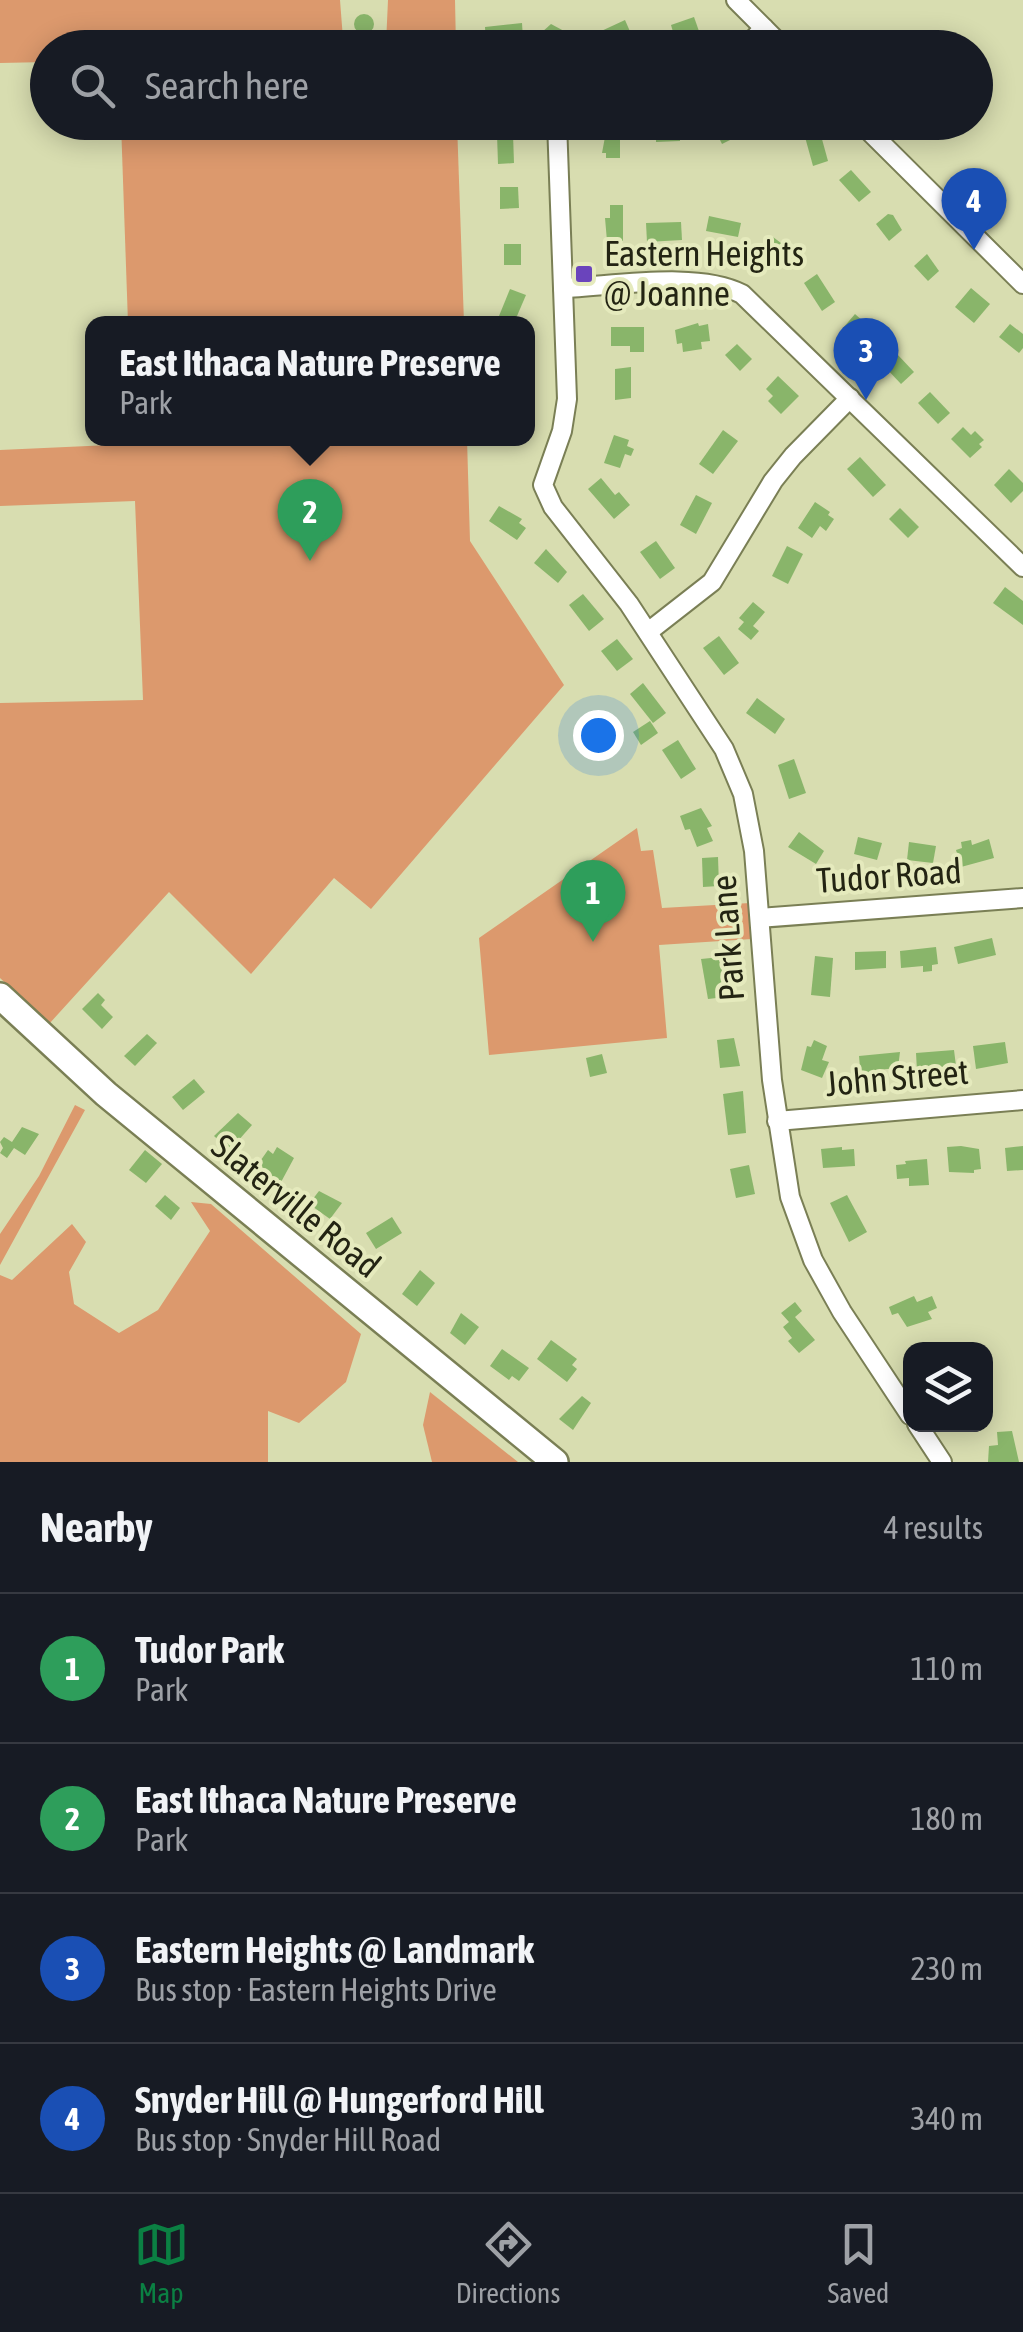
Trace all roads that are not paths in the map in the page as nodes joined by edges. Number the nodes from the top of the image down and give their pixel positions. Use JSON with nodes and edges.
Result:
{"nodes":[{"id":1,"x":736,"y":0,"type":"edge"},
{"id":2,"x":764,"y":28,"type":"edge"},
{"id":3,"x":557,"y":140,"type":"edge"},
{"id":4,"x":878,"y":140,"type":"edge"},
{"id":5,"x":1023,"y":284,"type":"edge"},
{"id":6,"x":564,"y":288,"type":"junction"},
{"id":7,"x":850,"y":398,"type":"junction"},
{"id":8,"x":1023,"y":567,"type":"edge"},
{"id":9,"x":648,"y":632,"type":"junction"},
{"id":10,"x":1023,"y":898,"type":"edge"},
{"id":11,"x":760,"y":918,"type":"junction"},
{"id":12,"x":0,"y":996,"type":"edge"},
{"id":13,"x":1023,"y":1100,"type":"edge"},
{"id":14,"x":777,"y":1121,"type":"junction"},
{"id":15,"x":903,"y":1404,"type":"edge"},
{"id":16,"x":922,"y":1432,"type":"edge"},
{"id":17,"x":556,"y":1462,"type":"edge"},
{"id":18,"x":942,"y":1462,"type":"edge"}],
"edges":[{"from":1,"to":2,"type":"street"},
{"from":3,"to":6,"type":"street"},
{"from":4,"to":5,"type":"street"},
{"from":6,"to":7,"type":"street"},
{"from":6,"to":9,"type":"street","name":"Park Lane"},
{"from":7,"to":8,"type":"street"},
{"from":7,"to":9,"type":"street"},
{"from":9,"to":11,"type":"street","name":"Park Lane"},
{"from":10,"to":11,"type":"street","name":"Tudor Road"},
{"from":11,"to":14,"type":"street","name":"Park Lane"},
{"from":12,"to":17,"type":"highway","name":"Slaterville Road"},
{"from":13,"to":14,"type":"street","name":"John Street"},
{"from":14,"to":15,"type":"street","name":"Park Lane"},
{"from":16,"to":18,"type":"street"}]}
